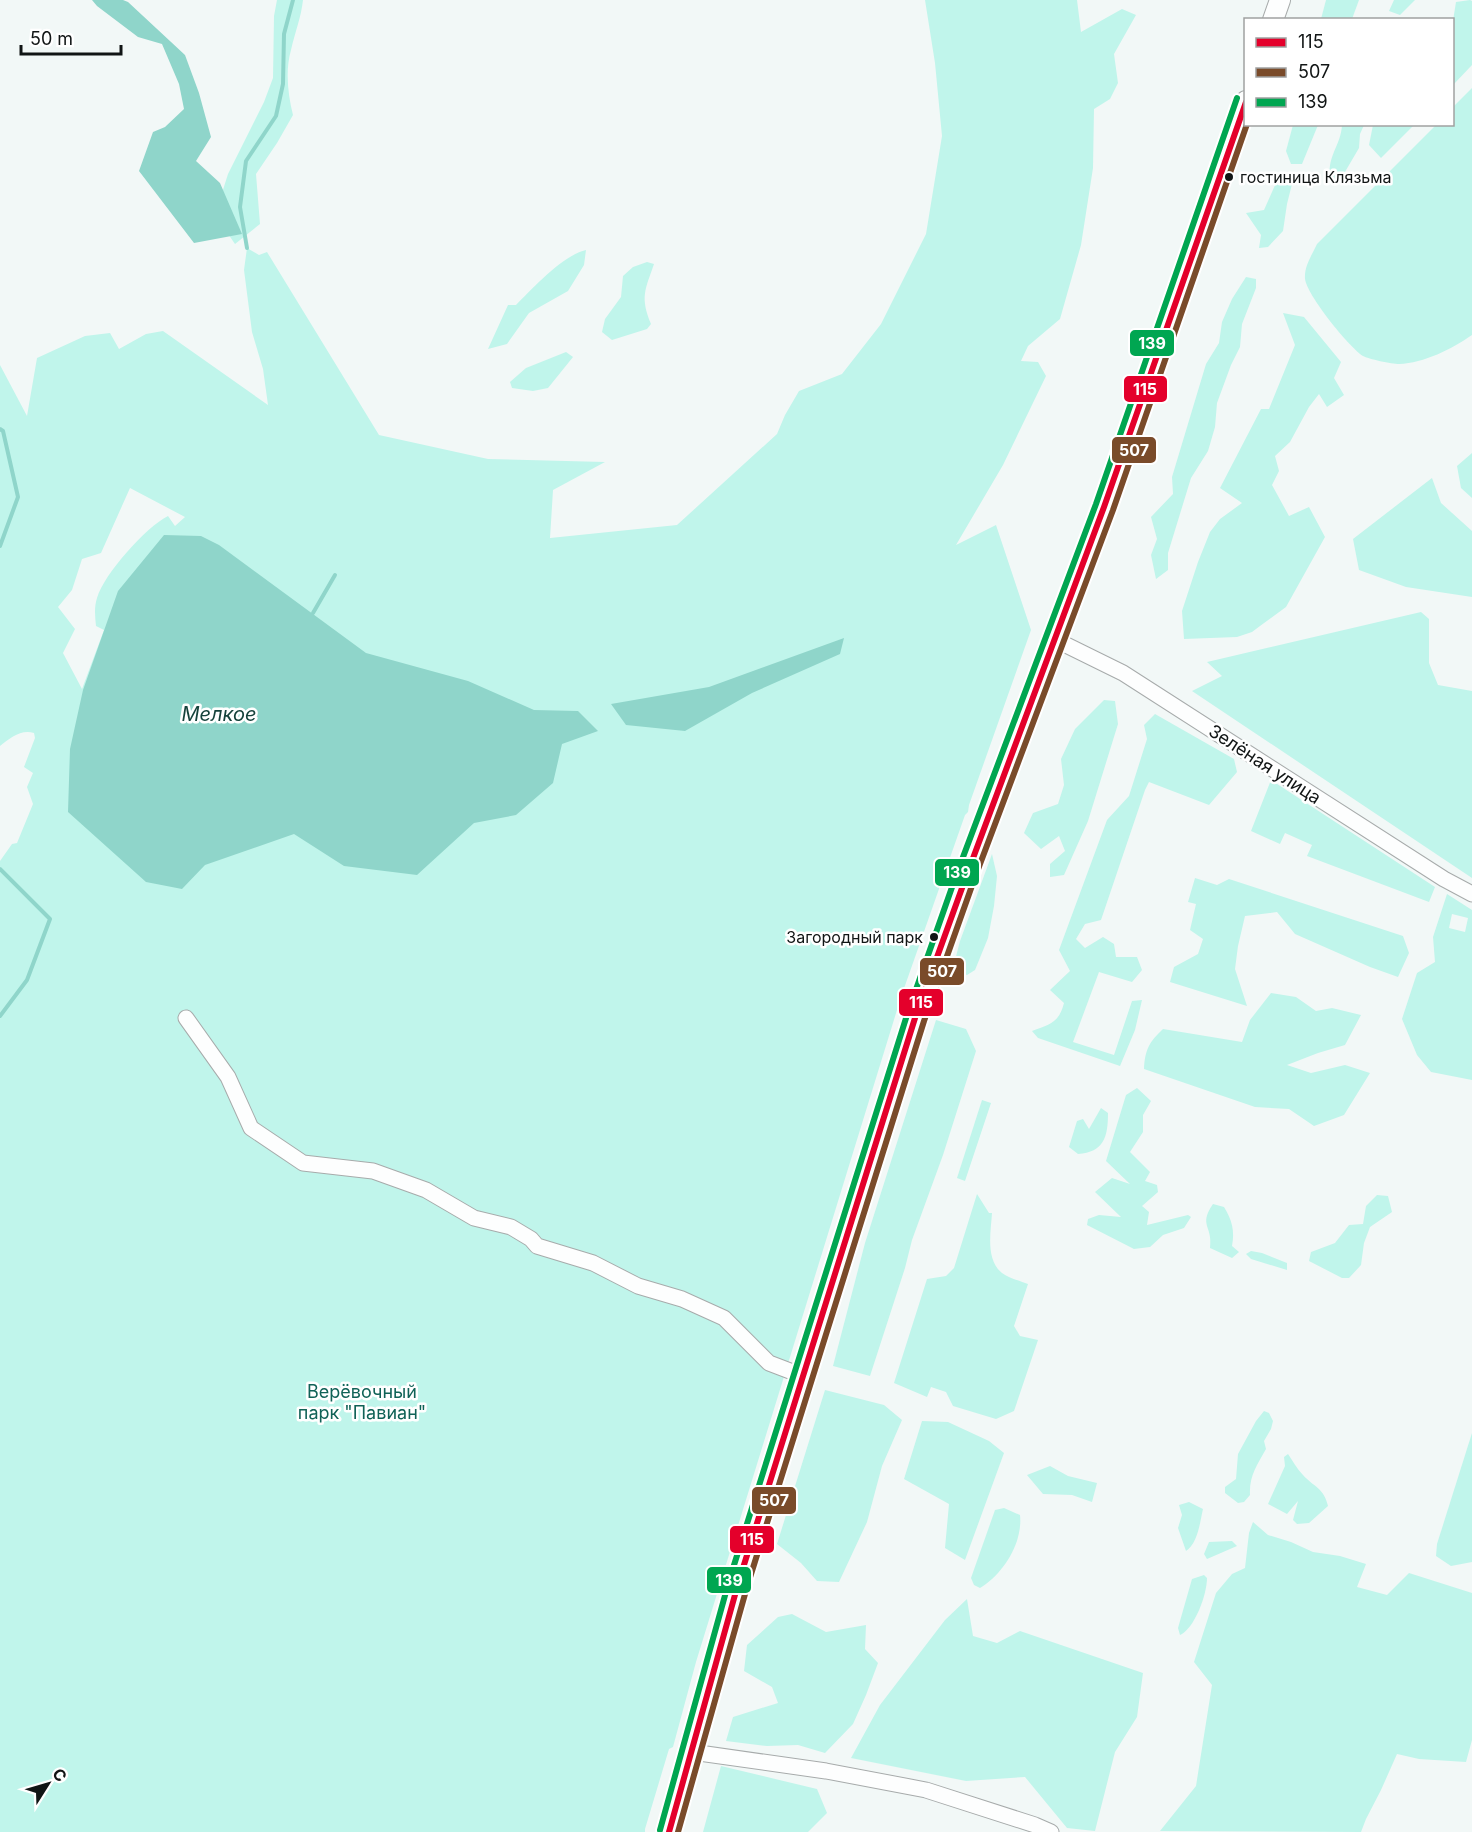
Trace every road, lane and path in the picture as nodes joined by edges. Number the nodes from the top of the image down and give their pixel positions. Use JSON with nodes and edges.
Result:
{"nodes":[{"id":1,"x":1280,"y":0,"type":"edge"},
{"id":2,"x":1274,"y":18,"type":"edge"},
{"id":3,"x":1244,"y":104,"type":"edge"},
{"id":4,"x":1056,"y":640,"type":"junction"},
{"id":5,"x":1472,"y":894,"type":"edge"},
{"id":6,"x":186,"y":1018,"type":"dead end"},
{"id":7,"x":803,"y":1376,"type":"junction"},
{"id":8,"x":692,"y":1752,"type":"junction"},
{"id":9,"x":669,"y":1832,"type":"edge"},
{"id":10,"x":1051,"y":1832,"type":"edge"}],
"edges":[{"from":1,"to":2,"type":"main road"},
{"from":3,"to":4,"type":"main road"},
{"from":4,"to":5,"type":"street","name":"Зелёная улица"},
{"from":4,"to":7,"type":"main road"},
{"from":6,"to":7,"type":"street"},
{"from":7,"to":8,"type":"main road"},
{"from":8,"to":9,"type":"main road"},
{"from":8,"to":10,"type":"street"}]}
